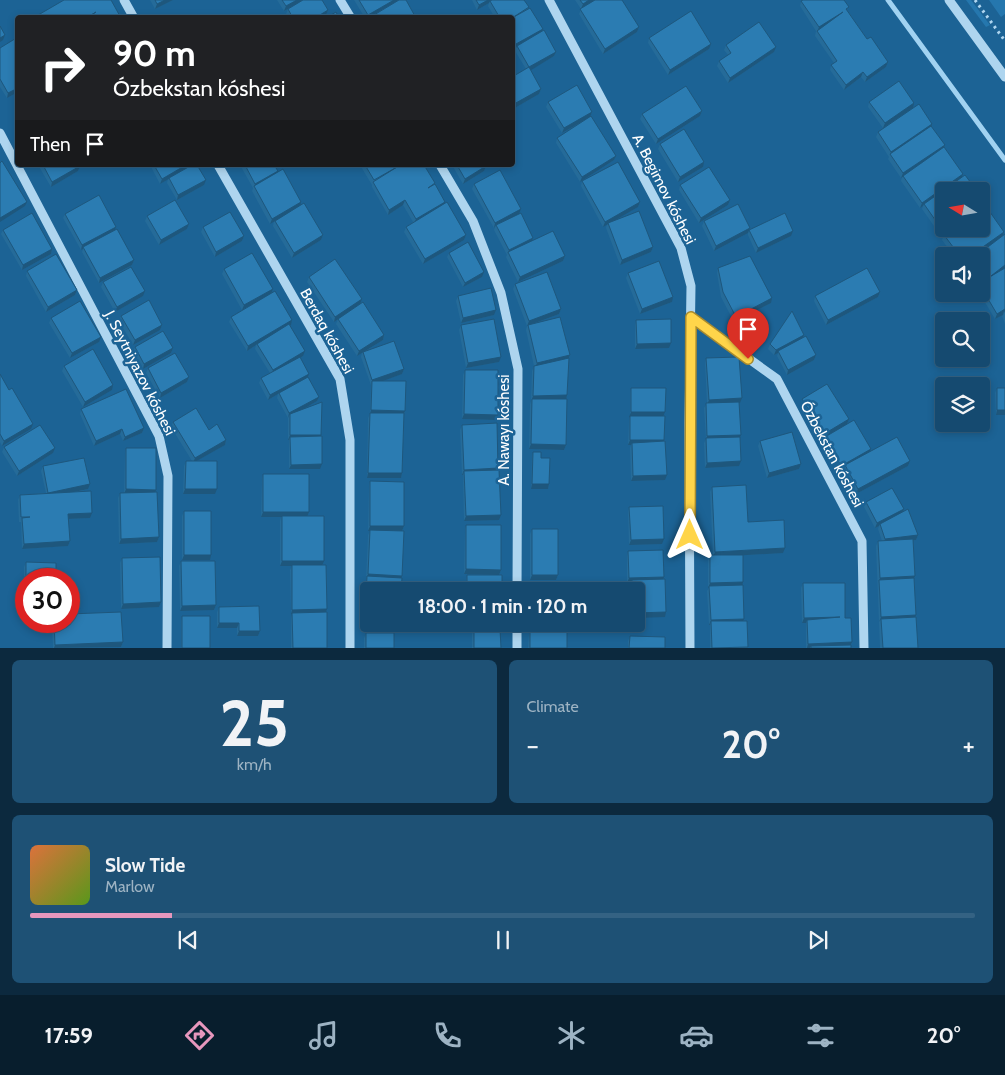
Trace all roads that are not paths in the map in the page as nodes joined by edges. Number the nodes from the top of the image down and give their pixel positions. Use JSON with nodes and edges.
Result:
{"nodes":[{"id":1,"x":124,"y":0,"type":"edge"},
{"id":2,"x":340,"y":0,"type":"edge"},
{"id":3,"x":549,"y":0,"type":"edge"},
{"id":4,"x":948,"y":0,"type":"edge"},
{"id":5,"x":132,"y":15,"type":"edge"},
{"id":6,"x":349,"y":15,"type":"edge"},
{"id":7,"x":1005,"y":77,"type":"edge"},
{"id":8,"x":0,"y":133,"type":"edge"},
{"id":9,"x":15,"y":162,"type":"edge"},
{"id":10,"x":18,"y":167,"type":"edge"},
{"id":11,"x":219,"y":167,"type":"edge"},
{"id":12,"x":441,"y":167,"type":"edge"},
{"id":13,"x":691,"y":317,"type":"junction"},
{"id":14,"x":517,"y":582,"type":"edge"},
{"id":15,"x":517,"y":632,"type":"edge"},
{"id":16,"x":167,"y":648,"type":"edge"},
{"id":17,"x":350,"y":648,"type":"edge"},
{"id":18,"x":517,"y":648,"type":"edge"},
{"id":19,"x":690,"y":648,"type":"edge"},
{"id":20,"x":864,"y":648,"type":"edge"}],
"edges":[{"from":1,"to":5,"type":"street"},
{"from":2,"to":6,"type":"street"},
{"from":3,"to":13,"type":"street","name":"A. Begimov kóshesi"},
{"from":4,"to":7,"type":"street"},
{"from":8,"to":9,"type":"street","name":"J. Seytniyazov kóshesi"},
{"from":10,"to":16,"type":"street","name":"J. Seytniyazov kóshesi"},
{"from":11,"to":17,"type":"street","name":"Berdaq kóshesi"},
{"from":12,"to":14,"type":"street","name":"A. Nawayı kóshesi"},
{"from":13,"to":19,"type":"street","name":"A. Begimov kóshesi"},
{"from":13,"to":20,"type":"street","name":"Ózbekstan kóshesi"},
{"from":15,"to":18,"type":"street"}]}
